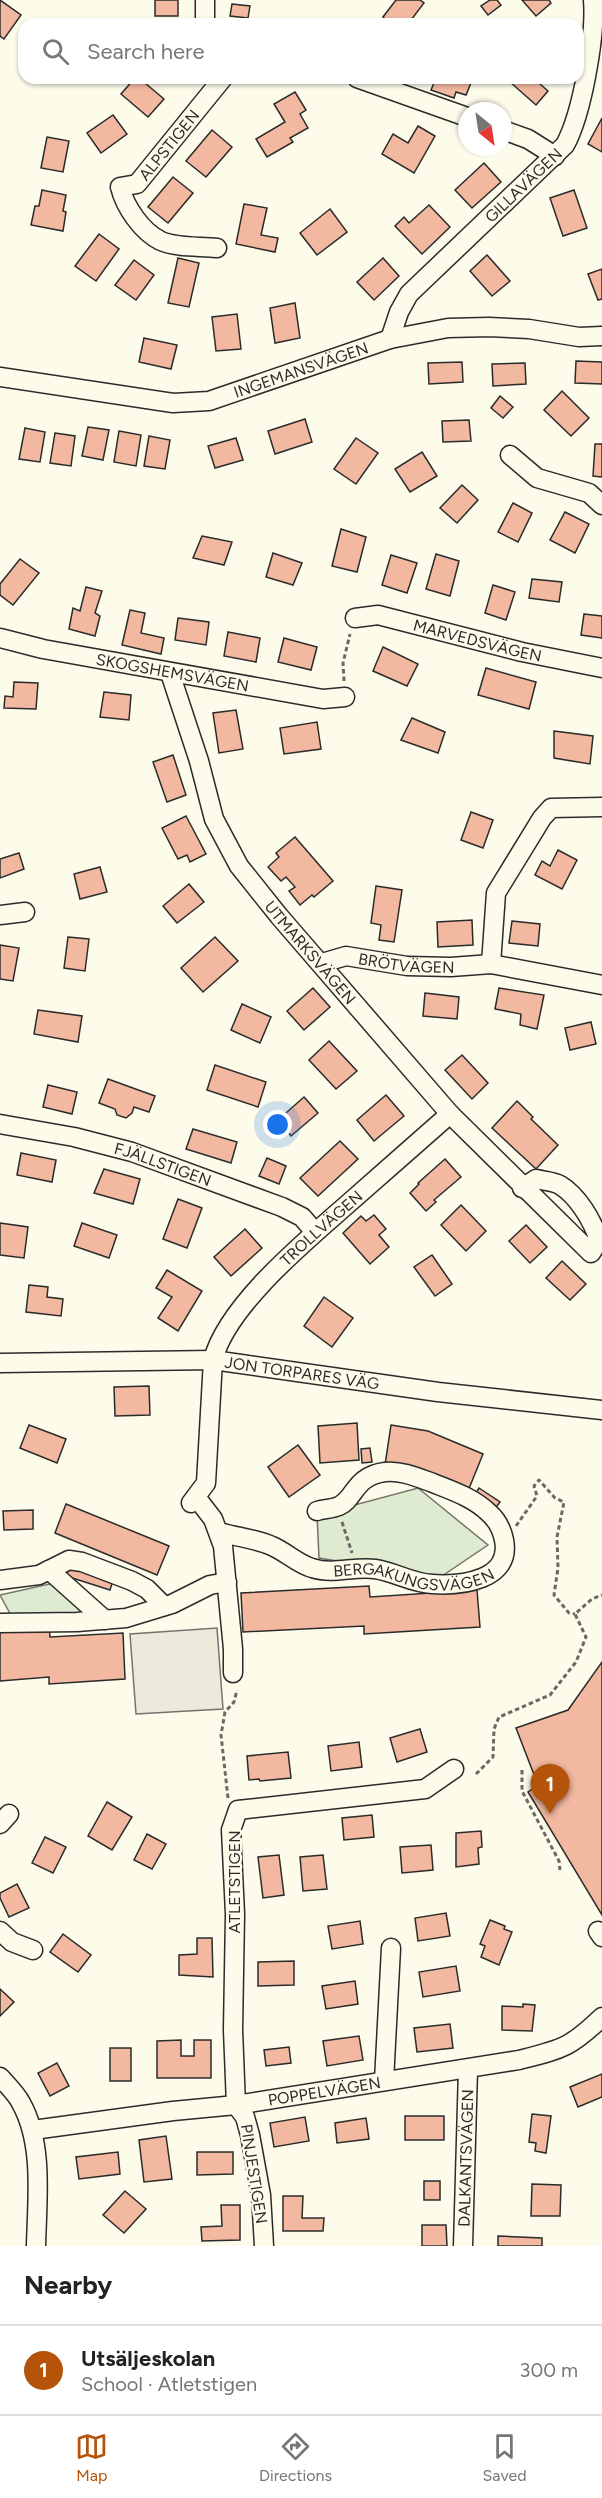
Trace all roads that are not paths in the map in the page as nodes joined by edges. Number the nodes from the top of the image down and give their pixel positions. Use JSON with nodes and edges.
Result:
{"nodes":[{"id":1,"x":206,"y":0,"type":"edge"},
{"id":2,"x":593,"y":0,"type":"edge"},
{"id":3,"x":205,"y":18,"type":"edge"},
{"id":4,"x":584,"y":74,"type":"edge"},
{"id":5,"x":218,"y":84,"type":"edge"},
{"id":6,"x":374,"y":84,"type":"edge"},
{"id":7,"x":582,"y":84,"type":"edge"},
{"id":8,"x":458,"y":114,"type":"edge"},
{"id":9,"x":512,"y":133,"type":"edge"},
{"id":10,"x":555,"y":156,"type":"junction"},
{"id":11,"x":217,"y":248,"type":"dead end"},
{"id":12,"x":602,"y":336,"type":"edge"},
{"id":13,"x":390,"y":339,"type":"junction"},
{"id":14,"x":0,"y":376,"type":"edge"},
{"id":15,"x":510,"y":455,"type":"dead end"},
{"id":16,"x":602,"y":505,"type":"edge"},
{"id":17,"x":355,"y":618,"type":"road end"},
{"id":18,"x":0,"y":639,"type":"edge"},
{"id":19,"x":602,"y":668,"type":"edge"},
{"id":20,"x":170,"y":673,"type":"junction"},
{"id":21,"x":345,"y":697,"type":"road end"},
{"id":22,"x":602,"y":807,"type":"edge"},
{"id":23,"x":25,"y":912,"type":"dead end"},
{"id":24,"x":0,"y":915,"type":"edge"},
{"id":25,"x":322,"y":963,"type":"junction"},
{"id":26,"x":491,"y":964,"type":"junction"},
{"id":27,"x":602,"y":985,"type":"edge"},
{"id":28,"x":450,"y":1114,"type":"junction"},
{"id":29,"x":0,"y":1124,"type":"edge"},
{"id":30,"x":522,"y":1188,"type":"dead end"},
{"id":31,"x":315,"y":1232,"type":"junction"},
{"id":32,"x":213,"y":1360,"type":"junction"},
{"id":33,"x":0,"y":1363,"type":"edge"},
{"id":34,"x":602,"y":1410,"type":"edge"},
{"id":35,"x":317,"y":1511,"type":"dead end"},
{"id":36,"x":219,"y":1532,"type":"junction"},
{"id":37,"x":49,"y":1570,"type":"junction"},
{"id":38,"x":0,"y":1580,"type":"edge"},
{"id":39,"x":227,"y":1582,"type":"junction"},
{"id":40,"x":164,"y":1606,"type":"junction"},
{"id":41,"x":2,"y":1618,"type":"edge"},
{"id":42,"x":105,"y":1620,"type":"junction"},
{"id":43,"x":233,"y":1673,"type":"road end"},
{"id":44,"x":454,"y":1769,"type":"dead end"},
{"id":45,"x":0,"y":1931,"type":"edge"},
{"id":46,"x":391,"y":1948,"type":"dead end"},
{"id":47,"x":33,"y":1950,"type":"dead end"},
{"id":48,"x":602,"y":2017,"type":"edge"},
{"id":49,"x":468,"y":2069,"type":"junction"},
{"id":50,"x":0,"y":2077,"type":"edge"},
{"id":51,"x":384,"y":2081,"type":"junction"},
{"id":52,"x":236,"y":2105,"type":"junction"},
{"id":53,"x":33,"y":2130,"type":"junction"},
{"id":54,"x":36,"y":2246,"type":"edge"},
{"id":55,"x":264,"y":2246,"type":"edge"},
{"id":56,"x":463,"y":2246,"type":"edge"}],
"edges":[{"from":1,"to":3,"type":"street"},
{"from":2,"to":4,"type":"street","name":"GILLAVÄGEN"},
{"from":5,"to":11,"type":"street","name":"ALPSTIGEN"},
{"from":6,"to":8,"type":"street"},
{"from":7,"to":10,"type":"street","name":"GILLAVÄGEN"},
{"from":9,"to":10,"type":"street"},
{"from":10,"to":13,"type":"street","name":"GILLAVÄGEN"},
{"from":12,"to":13,"type":"street","name":"INGEMANSVÄGEN"},
{"from":13,"to":14,"type":"street","name":"INGEMANSVÄGEN"},
{"from":15,"to":16,"type":"street"},
{"from":17,"to":19,"type":"street","name":"MARVEDSVÄGEN"},
{"from":18,"to":20,"type":"street","name":"SKOGSHEMSVÄGEN"},
{"from":20,"to":21,"type":"street","name":"SKOGSHEMSVÄGEN"},
{"from":20,"to":25,"type":"street","name":"UTMARKSVÄGEN"},
{"from":22,"to":26,"type":"street"},
{"from":23,"to":24,"type":"street"},
{"from":25,"to":26,"type":"street","name":"BRÖTVÄGEN"},
{"from":25,"to":28,"type":"street","name":"UTMARKSVÄGEN"},
{"from":26,"to":27,"type":"street","name":"BRÖTVÄGEN"},
{"from":28,"to":30,"type":"street","name":"UTMARKSVÄGEN"},
{"from":28,"to":31,"type":"street","name":"TROLLVÄGEN"},
{"from":29,"to":31,"type":"street","name":"FJÄLLSTIGEN"},
{"from":31,"to":32,"type":"street","name":"TROLLVÄGEN"},
{"from":32,"to":33,"type":"street","name":"JON TORPARES VÄG"},
{"from":32,"to":34,"type":"street","name":"JON TORPARES VÄG"},
{"from":32,"to":36,"type":"street"},
{"from":35,"to":36,"type":"street","name":"BERGAKUNGSVÄGEN"},
{"from":36,"to":39,"type":"street"},
{"from":37,"to":38,"type":"street"},
{"from":37,"to":40,"type":"street"},
{"from":37,"to":42,"type":"street"},
{"from":39,"to":40,"type":"street"},
{"from":39,"to":43,"type":"street"},
{"from":40,"to":42,"type":"street"},
{"from":41,"to":42,"type":"street"},
{"from":44,"to":52,"type":"street","name":"ATLETSTIGEN"},
{"from":45,"to":47,"type":"street"},
{"from":46,"to":51,"type":"street"},
{"from":48,"to":49,"type":"street","name":"POPPELVÄGEN"},
{"from":49,"to":51,"type":"street","name":"POPPELVÄGEN"},
{"from":49,"to":56,"type":"street","name":"DALKANTSVÄGEN"},
{"from":50,"to":53,"type":"street"},
{"from":51,"to":52,"type":"street","name":"POPPELVÄGEN"},
{"from":52,"to":53,"type":"street","name":"POPPELVÄGEN"},
{"from":52,"to":55,"type":"street","name":"PINJESTIGEN"},
{"from":53,"to":54,"type":"street"}]}
